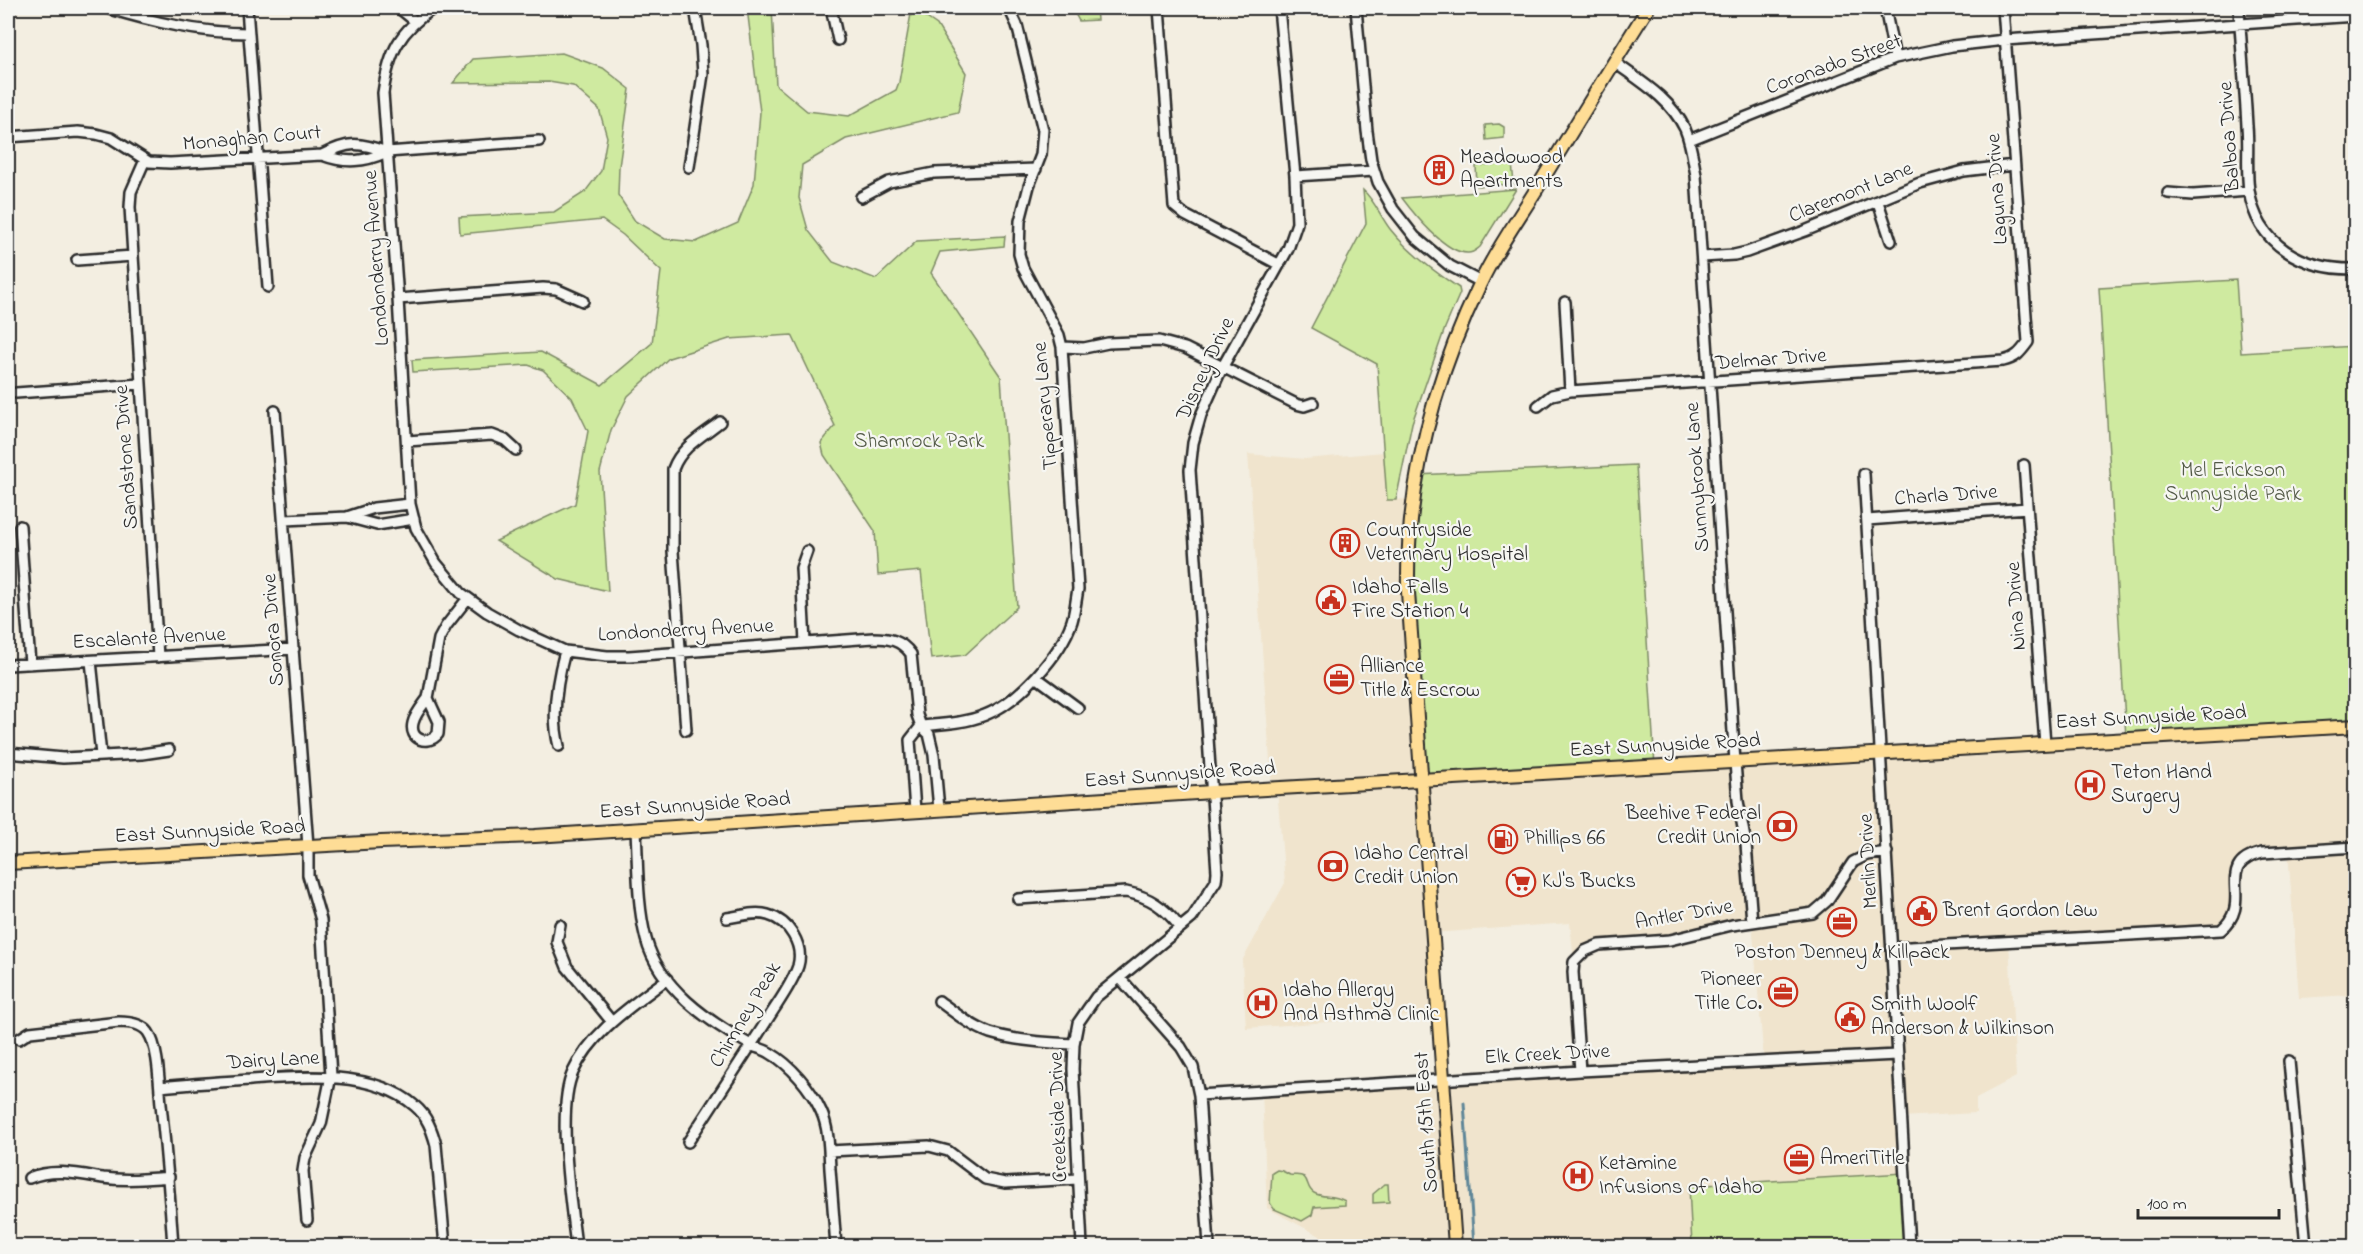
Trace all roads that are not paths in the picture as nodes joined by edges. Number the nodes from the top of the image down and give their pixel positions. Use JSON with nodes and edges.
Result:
{"nodes":[{"id":1,"x":106,"y":8,"type":"edge"},
{"id":2,"x":247,"y":8,"type":"edge"},
{"id":3,"x":399,"y":8,"type":"edge"},
{"id":4,"x":434,"y":8,"type":"edge"},
{"id":5,"x":695,"y":8,"type":"edge"},
{"id":6,"x":831,"y":8,"type":"edge"},
{"id":7,"x":1009,"y":8,"type":"edge"},
{"id":8,"x":1159,"y":8,"type":"edge"},
{"id":9,"x":1279,"y":8,"type":"edge"},
{"id":10,"x":1356,"y":8,"type":"edge"},
{"id":11,"x":1648,"y":8,"type":"edge"},
{"id":12,"x":1885,"y":8,"type":"edge"},
{"id":13,"x":2003,"y":8,"type":"edge"},
{"id":14,"x":2238,"y":8,"type":"edge"},
{"id":15,"x":2355,"y":16,"type":"edge"},
{"id":16,"x":415,"y":21,"type":"junction"},
{"id":17,"x":2240,"y":23,"type":"junction"},
{"id":18,"x":248,"y":33,"type":"junction"},
{"id":19,"x":838,"y":40,"type":"dead end"},
{"id":20,"x":2005,"y":40,"type":"junction"},
{"id":21,"x":1895,"y":58,"type":"junction"},
{"id":22,"x":1614,"y":62,"type":"junction"},
{"id":23,"x":8,"y":137,"type":"edge"},
{"id":24,"x":1689,"y":140,"type":"junction"},
{"id":25,"x":539,"y":141,"type":"dead end"},
{"id":26,"x":387,"y":152,"type":"junction"},
{"id":27,"x":322,"y":155,"type":"junction"},
{"id":28,"x":257,"y":159,"type":"junction"},
{"id":29,"x":145,"y":160,"type":"junction"},
{"id":30,"x":2014,"y":165,"type":"junction"},
{"id":31,"x":689,"y":167,"type":"dead end"},
{"id":32,"x":1036,"y":170,"type":"junction"},
{"id":33,"x":1374,"y":171,"type":"junction"},
{"id":34,"x":1295,"y":176,"type":"junction"},
{"id":35,"x":2249,"y":191,"type":"junction"},
{"id":36,"x":2168,"y":193,"type":"dead end"},
{"id":37,"x":861,"y":197,"type":"dead end"},
{"id":38,"x":1878,"y":202,"type":"junction"},
{"id":39,"x":1891,"y":241,"type":"dead end"},
{"id":40,"x":133,"y":256,"type":"junction"},
{"id":41,"x":1702,"y":257,"type":"junction"},
{"id":42,"x":77,"y":260,"type":"dead end"},
{"id":43,"x":1278,"y":264,"type":"junction"},
{"id":44,"x":2355,"y":269,"type":"edge"},
{"id":45,"x":1480,"y":282,"type":"junction"},
{"id":46,"x":268,"y":287,"type":"dead end"},
{"id":47,"x":398,"y":299,"type":"junction"},
{"id":48,"x":583,"y":302,"type":"dead end"},
{"id":49,"x":1565,"y":302,"type":"dead end"},
{"id":50,"x":1062,"y":347,"type":"junction"},
{"id":51,"x":2010,"y":359,"type":"joint"},
{"id":52,"x":1222,"y":369,"type":"junction"},
{"id":53,"x":1710,"y":382,"type":"junction"},
{"id":54,"x":140,"y":384,"type":"junction"},
{"id":55,"x":1570,"y":391,"type":"junction"},
{"id":56,"x":16,"y":393,"type":"dead end"},
{"id":57,"x":1313,"y":403,"type":"dead end"},
{"id":58,"x":1538,"y":406,"type":"dead end"},
{"id":59,"x":275,"y":411,"type":"dead end"},
{"id":60,"x":720,"y":422,"type":"dead end"},
{"id":61,"x":407,"y":441,"type":"junction"},
{"id":62,"x":516,"y":450,"type":"dead end"},
{"id":63,"x":2024,"y":465,"type":"dead end"},
{"id":64,"x":1864,"y":474,"type":"dead end"},
{"id":65,"x":410,"y":504,"type":"junction"},
{"id":66,"x":2027,"y":508,"type":"junction"},
{"id":67,"x":348,"y":517,"type":"junction"},
{"id":68,"x":414,"y":519,"type":"junction"},
{"id":69,"x":285,"y":520,"type":"junction"},
{"id":70,"x":1867,"y":520,"type":"junction"},
{"id":71,"x":20,"y":526,"type":"dead end"},
{"id":72,"x":807,"y":551,"type":"dead end"},
{"id":73,"x":468,"y":598,"type":"junction"},
{"id":74,"x":805,"y":643,"type":"junction"},
{"id":75,"x":294,"y":649,"type":"junction"},
{"id":76,"x":565,"y":651,"type":"junction"},
{"id":77,"x":682,"y":651,"type":"junction"},
{"id":78,"x":158,"y":657,"type":"junction"},
{"id":79,"x":91,"y":661,"type":"junction"},
{"id":80,"x":30,"y":664,"type":"junction"},
{"id":81,"x":8,"y":665,"type":"edge"},
{"id":82,"x":1036,"y":676,"type":"junction"},
{"id":83,"x":428,"y":698,"type":"dead end"},
{"id":84,"x":1078,"y":708,"type":"dead end"},
{"id":85,"x":921,"y":726,"type":"junction"},
{"id":86,"x":2355,"y":726,"type":"edge"},
{"id":87,"x":686,"y":730,"type":"dead end"},
{"id":88,"x":2045,"y":744,"type":"junction"},
{"id":89,"x":559,"y":746,"type":"dead end"},
{"id":90,"x":169,"y":750,"type":"dead end"},
{"id":91,"x":8,"y":753,"type":"edge"},
{"id":92,"x":1881,"y":753,"type":"junction"},
{"id":93,"x":101,"y":755,"type":"junction"},
{"id":94,"x":1735,"y":762,"type":"junction"},
{"id":95,"x":1421,"y":780,"type":"junction"},
{"id":96,"x":1212,"y":792,"type":"junction"},
{"id":97,"x":939,"y":810,"type":"junction"},
{"id":98,"x":915,"y":811,"type":"junction"},
{"id":99,"x":636,"y":830,"type":"junction"},
{"id":100,"x":308,"y":846,"type":"junction"},
{"id":101,"x":2355,"y":847,"type":"edge"},
{"id":102,"x":1887,"y":852,"type":"junction"},
{"id":103,"x":8,"y":863,"type":"edge"},
{"id":104,"x":1018,"y":899,"type":"dead end"},
{"id":105,"x":727,"y":918,"type":"dead end"},
{"id":106,"x":1752,"y":922,"type":"junction"},
{"id":107,"x":560,"y":925,"type":"dead end"},
{"id":108,"x":1179,"y":926,"type":"junction"},
{"id":109,"x":1892,"y":948,"type":"junction"},
{"id":110,"x":1120,"y":978,"type":"junction"},
{"id":111,"x":667,"y":979,"type":"junction"},
{"id":112,"x":939,"y":1001,"type":"dead end"},
{"id":113,"x":612,"y":1022,"type":"junction"},
{"id":114,"x":19,"y":1040,"type":"dead end"},
{"id":115,"x":1074,"y":1044,"type":"junction"},
{"id":116,"x":751,"y":1045,"type":"junction"},
{"id":117,"x":1897,"y":1054,"type":"junction"},
{"id":118,"x":2289,"y":1061,"type":"dead end"},
{"id":119,"x":1580,"y":1071,"type":"junction"},
{"id":120,"x":331,"y":1076,"type":"junction"},
{"id":121,"x":1444,"y":1080,"type":"junction"},
{"id":122,"x":160,"y":1087,"type":"junction"},
{"id":123,"x":1199,"y":1095,"type":"junction"},
{"id":124,"x":688,"y":1142,"type":"dead end"},
{"id":125,"x":829,"y":1151,"type":"junction"},
{"id":126,"x":169,"y":1177,"type":"junction"},
{"id":127,"x":29,"y":1178,"type":"dead end"},
{"id":128,"x":1078,"y":1179,"type":"junction"},
{"id":129,"x":307,"y":1220,"type":"dead end"},
{"id":130,"x":173,"y":1246,"type":"edge"},
{"id":131,"x":445,"y":1246,"type":"edge"},
{"id":132,"x":576,"y":1246,"type":"edge"},
{"id":133,"x":836,"y":1246,"type":"edge"},
{"id":134,"x":1082,"y":1246,"type":"edge"},
{"id":135,"x":1209,"y":1246,"type":"edge"},
{"id":136,"x":1455,"y":1246,"type":"edge"},
{"id":137,"x":1909,"y":1246,"type":"edge"},
{"id":138,"x":2306,"y":1246,"type":"edge"}],
"edges":[{"from":1,"to":18,"type":"street"},
{"from":2,"to":18,"type":"street"},
{"from":3,"to":16,"type":"street"},
{"from":4,"to":16,"type":"street","name":"Londonderry Avenue"},
{"from":5,"to":31,"type":"street"},
{"from":6,"to":19,"type":"street"},
{"from":7,"to":32,"type":"street","name":"Tipperary Lane"},
{"from":8,"to":43,"type":"street"},
{"from":9,"to":34,"type":"street","name":"Disney Drive"},
{"from":10,"to":33,"type":"street"},
{"from":11,"to":22,"type":"main road","name":"South 15th East"},
{"from":12,"to":21,"type":"street"},
{"from":13,"to":20,"type":"street","name":"Laguna Drive"},
{"from":14,"to":17,"type":"street","name":"Balboa Drive"},
{"from":15,"to":17,"type":"street","name":"Coronado Street"},
{"from":16,"to":26,"type":"street","name":"Londonderry Avenue"},
{"from":17,"to":20,"type":"street","name":"Coronado Street"},
{"from":17,"to":35,"type":"street","name":"Balboa Drive"},
{"from":18,"to":28,"type":"street"},
{"from":20,"to":21,"type":"street","name":"Coronado Street"},
{"from":20,"to":30,"type":"street","name":"Laguna Drive"},
{"from":21,"to":24,"type":"street","name":"Coronado Street"},
{"from":22,"to":24,"type":"street","name":"Sunnybrook Lane"},
{"from":22,"to":45,"type":"main road","name":"South 15th East"},
{"from":23,"to":29,"type":"street"},
{"from":24,"to":41,"type":"street","name":"Sunnybrook Lane"},
{"from":25,"to":26,"type":"street","name":"Monaghan Court"},
{"from":26,"to":27,"type":"street"},
{"from":26,"to":27,"type":"street","name":"Monaghan Court"},
{"from":26,"to":47,"type":"street","name":"Londonderry Avenue"},
{"from":27,"to":28,"type":"street","name":"Monaghan Court"},
{"from":28,"to":29,"type":"street","name":"Monaghan Court"},
{"from":28,"to":46,"type":"street"},
{"from":29,"to":40,"type":"street","name":"Sandstone Drive"},
{"from":30,"to":38,"type":"street","name":"Claremont Lane"},
{"from":30,"to":51,"type":"street","name":"Laguna Drive"},
{"from":32,"to":37,"type":"street"},
{"from":32,"to":50,"type":"street","name":"Tipperary Lane"},
{"from":33,"to":34,"type":"street"},
{"from":33,"to":45,"type":"street"},
{"from":34,"to":43,"type":"street","name":"Disney Drive"},
{"from":35,"to":36,"type":"street"},
{"from":35,"to":44,"type":"street","name":"Balboa Drive"},
{"from":38,"to":39,"type":"street"},
{"from":38,"to":41,"type":"street","name":"Claremont Lane"},
{"from":40,"to":42,"type":"street"},
{"from":40,"to":54,"type":"street","name":"Sandstone Drive"},
{"from":41,"to":53,"type":"street","name":"Sunnybrook Lane"},
{"from":43,"to":52,"type":"street","name":"Disney Drive"},
{"from":45,"to":95,"type":"main road","name":"South 15th East"},
{"from":47,"to":48,"type":"street"},
{"from":47,"to":61,"type":"street","name":"Londonderry Avenue"},
{"from":49,"to":55,"type":"street"},
{"from":50,"to":52,"type":"street"},
{"from":50,"to":82,"type":"street","name":"Tipperary Lane"},
{"from":51,"to":53,"type":"street","name":"Delmar Drive"},
{"from":52,"to":57,"type":"street"},
{"from":52,"to":96,"type":"street","name":"Disney Drive"},
{"from":53,"to":55,"type":"street","name":"Delmar Drive"},
{"from":53,"to":94,"type":"street","name":"Sunnybrook Lane"},
{"from":54,"to":56,"type":"street"},
{"from":54,"to":78,"type":"street","name":"Sandstone Drive"},
{"from":55,"to":58,"type":"street","name":"Delmar Drive"},
{"from":59,"to":69,"type":"street","name":"Sonora Drive"},
{"from":60,"to":77,"type":"street"},
{"from":61,"to":62,"type":"street"},
{"from":61,"to":65,"type":"street","name":"Londonderry Avenue"},
{"from":63,"to":66,"type":"street","name":"Nina Drive"},
{"from":64,"to":70,"type":"street","name":"Merlin Drive"},
{"from":65,"to":67,"type":"street"},
{"from":65,"to":68,"type":"street","name":"Londonderry Avenue"},
{"from":66,"to":70,"type":"street","name":"Charla Drive"},
{"from":66,"to":88,"type":"street","name":"Nina Drive"},
{"from":67,"to":68,"type":"street"},
{"from":67,"to":69,"type":"street"},
{"from":68,"to":73,"type":"street","name":"Londonderry Avenue"},
{"from":69,"to":75,"type":"street","name":"Sonora Drive"},
{"from":70,"to":92,"type":"street","name":"Merlin Drive"},
{"from":71,"to":80,"type":"street"},
{"from":72,"to":74,"type":"street"},
{"from":73,"to":76,"type":"street","name":"Londonderry Avenue"},
{"from":73,"to":83,"type":"street"},
{"from":74,"to":77,"type":"street","name":"Londonderry Avenue"},
{"from":74,"to":85,"type":"street","name":"Londonderry Avenue"},
{"from":75,"to":78,"type":"street","name":"Escalante Avenue"},
{"from":75,"to":100,"type":"street","name":"Sonora Drive"},
{"from":76,"to":77,"type":"street","name":"Londonderry Avenue"},
{"from":76,"to":89,"type":"street"},
{"from":77,"to":87,"type":"street"},
{"from":78,"to":79,"type":"street","name":"Escalante Avenue"},
{"from":79,"to":80,"type":"street","name":"Escalante Avenue"},
{"from":79,"to":93,"type":"street"},
{"from":80,"to":81,"type":"street","name":"Escalante Avenue"},
{"from":82,"to":84,"type":"street"},
{"from":82,"to":85,"type":"street","name":"Tipperary Lane"},
{"from":85,"to":97,"type":"street","name":"Londonderry Avenue"},
{"from":85,"to":98,"type":"street","name":"Londonderry Avenue"},
{"from":86,"to":88,"type":"main road","name":"East Sunnyside Road"},
{"from":88,"to":92,"type":"main road","name":"East Sunnyside Road"},
{"from":90,"to":93,"type":"street"},
{"from":91,"to":93,"type":"street"},
{"from":92,"to":94,"type":"main road","name":"East Sunnyside Road"},
{"from":92,"to":102,"type":"street","name":"Merlin Drive"},
{"from":94,"to":95,"type":"main road","name":"East Sunnyside Road"},
{"from":94,"to":106,"type":"street","name":"Sunnybrook Lane"},
{"from":95,"to":96,"type":"main road","name":"East Sunnyside Road"},
{"from":95,"to":121,"type":"main road","name":"South 15th East"},
{"from":96,"to":97,"type":"main road","name":"East Sunnyside Road"},
{"from":96,"to":108,"type":"street","name":"Creekside Drive"},
{"from":97,"to":98,"type":"main road","name":"East Sunnyside Road"},
{"from":98,"to":99,"type":"main road","name":"East Sunnyside Road"},
{"from":99,"to":100,"type":"main road","name":"East Sunnyside Road"},
{"from":99,"to":111,"type":"street"},
{"from":100,"to":103,"type":"main road","name":"East Sunnyside Road"},
{"from":100,"to":120,"type":"street","name":"Sonora Drive"},
{"from":101,"to":109,"type":"street"},
{"from":102,"to":106,"type":"street","name":"Antler Drive"},
{"from":102,"to":109,"type":"street","name":"Merlin Drive"},
{"from":104,"to":108,"type":"street"},
{"from":105,"to":116,"type":"street","name":"Chimney Peak"},
{"from":106,"to":119,"type":"street","name":"Antler Drive"},
{"from":107,"to":113,"type":"street"},
{"from":108,"to":110,"type":"street","name":"Creekside Drive"},
{"from":109,"to":117,"type":"street","name":"Merlin Drive"},
{"from":110,"to":115,"type":"street","name":"Creekside Drive"},
{"from":110,"to":123,"type":"street"},
{"from":111,"to":113,"type":"street"},
{"from":111,"to":116,"type":"street"},
{"from":112,"to":115,"type":"street"},
{"from":113,"to":132,"type":"street"},
{"from":114,"to":122,"type":"street"},
{"from":115,"to":128,"type":"street","name":"Creekside Drive"},
{"from":116,"to":124,"type":"street","name":"Chimney Peak"},
{"from":116,"to":125,"type":"street"},
{"from":117,"to":119,"type":"street","name":"Elk Creek Drive"},
{"from":117,"to":137,"type":"street","name":"Merlin Drive"},
{"from":118,"to":138,"type":"street"},
{"from":119,"to":121,"type":"street","name":"Elk Creek Drive"},
{"from":120,"to":122,"type":"street","name":"Dairy Lane"},
{"from":120,"to":129,"type":"street","name":"Sonora Drive"},
{"from":120,"to":131,"type":"street","name":"Dairy Lane"},
{"from":121,"to":123,"type":"street","name":"Elk Creek Drive"},
{"from":121,"to":136,"type":"main road","name":"South 15th East"},
{"from":122,"to":126,"type":"street"},
{"from":123,"to":135,"type":"street"},
{"from":125,"to":128,"type":"street"},
{"from":125,"to":133,"type":"street"},
{"from":126,"to":127,"type":"street"},
{"from":126,"to":130,"type":"street"},
{"from":128,"to":134,"type":"street","name":"Creekside Drive"}]}
